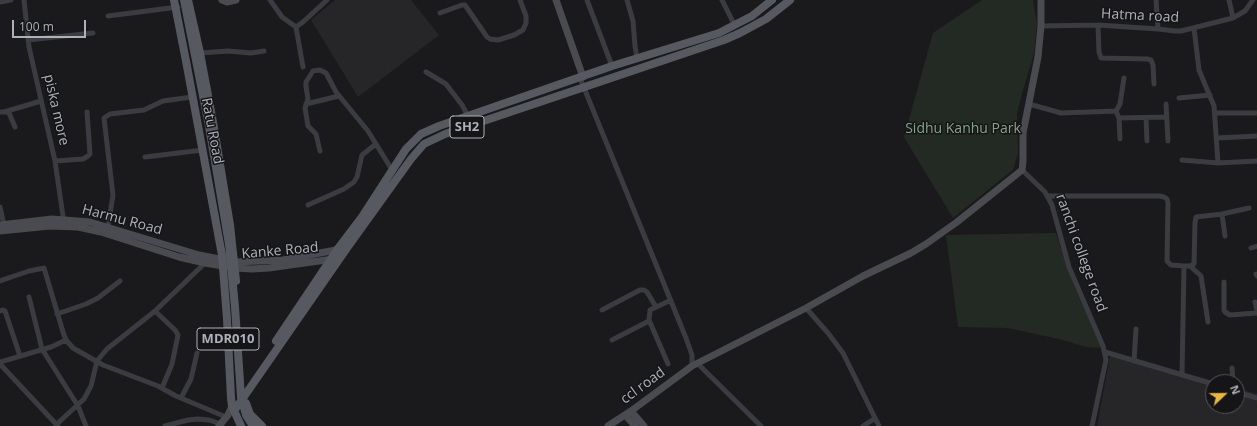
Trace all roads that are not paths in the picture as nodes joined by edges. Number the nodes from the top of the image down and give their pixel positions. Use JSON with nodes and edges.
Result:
{"nodes":[{"id":1,"x":11,"y":0,"type":"edge"},
{"id":2,"x":24,"y":0,"type":"edge"},
{"id":3,"x":179,"y":0,"type":"edge"},
{"id":4,"x":222,"y":0,"type":"edge"},
{"id":5,"x":236,"y":0,"type":"edge"},
{"id":6,"x":270,"y":0,"type":"edge"},
{"id":7,"x":327,"y":0,"type":"edge"},
{"id":8,"x":520,"y":0,"type":"edge"},
{"id":9,"x":556,"y":0,"type":"edge"},
{"id":10,"x":587,"y":0,"type":"edge"},
{"id":11,"x":627,"y":0,"type":"edge"},
{"id":12,"x":722,"y":0,"type":"edge"},
{"id":13,"x":790,"y":0,"type":"edge"},
{"id":14,"x":1041,"y":0,"type":"edge"},
{"id":15,"x":1156,"y":0,"type":"edge"},
{"id":16,"x":1229,"y":0,"type":"edge"},
{"id":17,"x":1253,"y":0,"type":"edge"},
{"id":18,"x":187,"y":1,"type":"edge"},
{"id":19,"x":770,"y":1,"type":"edge"},
{"id":20,"x":0,"y":2,"type":"edge"},
{"id":21,"x":174,"y":4,"type":"edge"},
{"id":22,"x":440,"y":13,"type":"dead end"},
{"id":23,"x":108,"y":16,"type":"dead end"},
{"id":24,"x":1233,"y":18,"type":"junction"},
{"id":25,"x":1098,"y":25,"type":"junction"},
{"id":26,"x":735,"y":26,"type":"junction"},
{"id":27,"x":1041,"y":26,"type":"junction"},
{"id":28,"x":296,"y":27,"type":"junction"},
{"id":29,"x":1194,"y":28,"type":"junction"},
{"id":30,"x":1158,"y":29,"type":"junction"},
{"id":31,"x":93,"y":33,"type":"dead end"},
{"id":32,"x":28,"y":40,"type":"junction"},
{"id":33,"x":264,"y":51,"type":"dead end"},
{"id":34,"x":200,"y":53,"type":"junction"},
{"id":35,"x":637,"y":58,"type":"junction"},
{"id":36,"x":612,"y":66,"type":"junction"},
{"id":37,"x":303,"y":67,"type":"dead end"},
{"id":38,"x":426,"y":72,"type":"dead end"},
{"id":39,"x":582,"y":77,"type":"junction"},
{"id":40,"x":1124,"y":78,"type":"dead end"},
{"id":41,"x":1154,"y":84,"type":"dead end"},
{"id":42,"x":585,"y":87,"type":"junction"},
{"id":43,"x":1210,"y":95,"type":"junction"},
{"id":44,"x":339,"y":96,"type":"junction"},
{"id":45,"x":192,"y":97,"type":"junction"},
{"id":46,"x":1179,"y":98,"type":"dead end"},
{"id":47,"x":41,"y":101,"type":"junction"},
{"id":48,"x":306,"y":104,"type":"junction"},
{"id":49,"x":1029,"y":104,"type":"junction"},
{"id":50,"x":1166,"y":104,"type":"dead end"},
{"id":51,"x":1116,"y":111,"type":"junction"},
{"id":52,"x":2,"y":112,"type":"edge"},
{"id":53,"x":87,"y":112,"type":"dead end"},
{"id":54,"x":1215,"y":113,"type":"junction"},
{"id":55,"x":1256,"y":113,"type":"edge"},
{"id":56,"x":468,"y":116,"type":"junction"},
{"id":57,"x":1167,"y":117,"type":"junction"},
{"id":58,"x":1119,"y":118,"type":"junction"},
{"id":59,"x":1146,"y":118,"type":"junction"},
{"id":60,"x":15,"y":127,"type":"dead end"},
{"id":61,"x":1257,"y":136,"type":"edge"},
{"id":62,"x":1217,"y":138,"type":"junction"},
{"id":63,"x":1120,"y":139,"type":"dead end"},
{"id":64,"x":1146,"y":141,"type":"dead end"},
{"id":65,"x":1168,"y":141,"type":"dead end"},
{"id":66,"x":376,"y":144,"type":"junction"},
{"id":67,"x":203,"y":150,"type":"junction"},
{"id":68,"x":320,"y":151,"type":"dead end"},
{"id":69,"x":145,"y":157,"type":"dead end"},
{"id":70,"x":1182,"y":160,"type":"dead end"},
{"id":71,"x":55,"y":161,"type":"junction"},
{"id":72,"x":1257,"y":161,"type":"edge"},
{"id":73,"x":1218,"y":163,"type":"junction"},
{"id":74,"x":392,"y":170,"type":"junction"},
{"id":75,"x":1022,"y":170,"type":"junction"},
{"id":76,"x":1047,"y":196,"type":"junction"},
{"id":77,"x":308,"y":205,"type":"dead end"},
{"id":78,"x":0,"y":207,"type":"edge"},
{"id":79,"x":1249,"y":208,"type":"dead end"},
{"id":80,"x":1222,"y":214,"type":"junction"},
{"id":81,"x":64,"y":223,"type":"junction"},
{"id":82,"x":1,"y":227,"type":"edge"},
{"id":83,"x":108,"y":227,"type":"junction"},
{"id":84,"x":1225,"y":236,"type":"dead end"},
{"id":85,"x":347,"y":248,"type":"junction"},
{"id":86,"x":338,"y":250,"type":"junction"},
{"id":87,"x":340,"y":259,"type":"junction"},
{"id":88,"x":331,"y":260,"type":"junction"},
{"id":89,"x":205,"y":263,"type":"junction"},
{"id":90,"x":223,"y":263,"type":"junction"},
{"id":91,"x":235,"y":265,"type":"junction"},
{"id":92,"x":1184,"y":266,"type":"junction"},
{"id":93,"x":1190,"y":266,"type":"junction"},
{"id":94,"x":0,"y":280,"type":"edge"},
{"id":95,"x":120,"y":280,"type":"dead end"},
{"id":96,"x":1224,"y":282,"type":"dead end"},
{"id":97,"x":29,"y":297,"type":"dead end"},
{"id":98,"x":671,"y":300,"type":"junction"},
{"id":99,"x":1255,"y":302,"type":"dead end"},
{"id":100,"x":656,"y":307,"type":"junction"},
{"id":101,"x":806,"y":308,"type":"junction"},
{"id":102,"x":602,"y":310,"type":"dead end"},
{"id":103,"x":0,"y":311,"type":"edge"},
{"id":104,"x":155,"y":311,"type":"junction"},
{"id":105,"x":1257,"y":311,"type":"edge"},
{"id":106,"x":57,"y":314,"type":"junction"},
{"id":107,"x":649,"y":320,"type":"junction"},
{"id":108,"x":1208,"y":322,"type":"dead end"},
{"id":109,"x":1136,"y":329,"type":"dead end"},
{"id":110,"x":66,"y":340,"type":"junction"},
{"id":111,"x":612,"y":340,"type":"dead end"},
{"id":112,"x":42,"y":349,"type":"junction"},
{"id":113,"x":1105,"y":352,"type":"junction"},
{"id":114,"x":197,"y":353,"type":"dead end"},
{"id":115,"x":20,"y":356,"type":"junction"},
{"id":116,"x":97,"y":361,"type":"junction"},
{"id":117,"x":1134,"y":361,"type":"junction"},
{"id":118,"x":0,"y":363,"type":"edge"},
{"id":119,"x":668,"y":364,"type":"dead end"},
{"id":120,"x":695,"y":364,"type":"junction"},
{"id":121,"x":1232,"y":368,"type":"dead end"},
{"id":122,"x":1232,"y":374,"type":"edge"},
{"id":123,"x":1182,"y":375,"type":"junction"},
{"id":124,"x":1205,"y":382,"type":"edge"},
{"id":125,"x":162,"y":388,"type":"junction"},
{"id":126,"x":244,"y":393,"type":"junction"},
{"id":127,"x":1245,"y":394,"type":"edge"},
{"id":128,"x":181,"y":398,"type":"junction"},
{"id":129,"x":1257,"y":398,"type":"edge"},
{"id":130,"x":78,"y":406,"type":"junction"},
{"id":131,"x":230,"y":412,"type":"junction"},
{"id":132,"x":628,"y":413,"type":"junction"},
{"id":133,"x":874,"y":419,"type":"junction"},
{"id":134,"x":220,"y":425,"type":"edge"},
{"id":135,"x":56,"y":426,"type":"edge"},
{"id":136,"x":86,"y":426,"type":"edge"},
{"id":137,"x":165,"y":426,"type":"edge"},
{"id":138,"x":241,"y":426,"type":"edge"},
{"id":139,"x":247,"y":426,"type":"edge"},
{"id":140,"x":253,"y":426,"type":"edge"},
{"id":141,"x":262,"y":426,"type":"edge"},
{"id":142,"x":608,"y":426,"type":"edge"},
{"id":143,"x":635,"y":426,"type":"edge"},
{"id":144,"x":644,"y":426,"type":"edge"},
{"id":145,"x":761,"y":426,"type":"edge"},
{"id":146,"x":863,"y":426,"type":"edge"},
{"id":147,"x":879,"y":426,"type":"edge"},
{"id":148,"x":1092,"y":426,"type":"edge"}],
"edges":[{"from":1,"to":20,"type":"street"},
{"from":2,"to":32,"type":"street","name":"piska more"},
{"from":3,"to":139,"type":"main road"},
{"from":4,"to":5,"type":"street"},
{"from":6,"to":28,"type":"street"},
{"from":7,"to":28,"type":"street"},
{"from":8,"to":22,"type":"street"},
{"from":9,"to":39,"type":"street"},
{"from":10,"to":36,"type":"street"},
{"from":11,"to":35,"type":"street"},
{"from":12,"to":26,"type":"street"},
{"from":13,"to":42,"type":"main road","number":"SH2"},
{"from":14,"to":27,"type":"street"},
{"from":15,"to":30,"type":"street"},
{"from":16,"to":24,"type":"street"},
{"from":17,"to":24,"type":"street","name":"Hatma road"},
{"from":18,"to":21,"type":"street"},
{"from":18,"to":34,"type":"main road","name":"Ratu Road"},
{"from":18,"to":140,"type":"main road","bridge":true},
{"from":19,"to":26,"type":"main road","number":"SH2"},
{"from":21,"to":23,"type":"street"},
{"from":21,"to":45,"type":"main road","name":"Ratu Road"},
{"from":24,"to":29,"type":"street","name":"Hatma road"},
{"from":25,"to":27,"type":"street","name":"Hatma road"},
{"from":25,"to":30,"type":"street","name":"Hatma road"},
{"from":25,"to":41,"type":"street"},
{"from":26,"to":35,"type":"main road","number":"SH2"},
{"from":27,"to":49,"type":"street"},
{"from":28,"to":37,"type":"street"},
{"from":29,"to":30,"type":"street","name":"Hatma road"},
{"from":29,"to":43,"type":"street"},
{"from":31,"to":32,"type":"street"},
{"from":32,"to":47,"type":"street","name":"piska more"},
{"from":33,"to":34,"type":"street"},
{"from":34,"to":91,"type":"main road","name":"Ratu Road"},
{"from":35,"to":36,"type":"main road","number":"SH2"},
{"from":36,"to":39,"type":"main road","number":"SH2"},
{"from":38,"to":56,"type":"street"},
{"from":39,"to":42,"type":"street"},
{"from":39,"to":56,"type":"main road","number":"SH2"},
{"from":40,"to":51,"type":"street"},
{"from":42,"to":85,"type":"main road","number":"SH2"},
{"from":42,"to":98,"type":"street"},
{"from":43,"to":46,"type":"street"},
{"from":43,"to":54,"type":"street"},
{"from":44,"to":48,"type":"street"},
{"from":44,"to":48,"type":"street"},
{"from":44,"to":66,"type":"street"},
{"from":45,"to":67,"type":"main road","name":"Ratu Road"},
{"from":45,"to":83,"type":"street"},
{"from":47,"to":52,"type":"street"},
{"from":47,"to":71,"type":"street","name":"piska more"},
{"from":48,"to":68,"type":"street"},
{"from":49,"to":51,"type":"street"},
{"from":49,"to":75,"type":"street"},
{"from":50,"to":57,"type":"street"},
{"from":51,"to":58,"type":"street"},
{"from":52,"to":60,"type":"street"},
{"from":53,"to":71,"type":"street"},
{"from":54,"to":55,"type":"street"},
{"from":54,"to":62,"type":"street"},
{"from":56,"to":74,"type":"main road","number":"SH2"},
{"from":57,"to":59,"type":"street"},
{"from":57,"to":65,"type":"street"},
{"from":58,"to":59,"type":"street"},
{"from":58,"to":63,"type":"street"},
{"from":59,"to":64,"type":"street"},
{"from":61,"to":62,"type":"street"},
{"from":62,"to":73,"type":"street"},
{"from":66,"to":74,"type":"street"},
{"from":66,"to":77,"type":"street"},
{"from":67,"to":69,"type":"street"},
{"from":67,"to":90,"type":"main road","name":"Ratu Road"},
{"from":70,"to":73,"type":"street"},
{"from":71,"to":81,"type":"street","name":"piska more"},
{"from":72,"to":73,"type":"street"},
{"from":74,"to":86,"type":"main road","number":"SH2"},
{"from":75,"to":76,"type":"street","name":"ranchi college road"},
{"from":75,"to":101,"type":"street","name":"ccl road"},
{"from":76,"to":92,"type":"street"},
{"from":76,"to":113,"type":"street","name":"ranchi college road"},
{"from":78,"to":82,"type":"street"},
{"from":79,"to":80,"type":"street"},
{"from":80,"to":84,"type":"street"},
{"from":80,"to":93,"type":"street"},
{"from":81,"to":82,"type":"street","name":"Harmu Road"},
{"from":81,"to":83,"type":"street","name":"Harmu Road"},
{"from":81,"to":89,"type":"street","name":"Harmu Road"},
{"from":83,"to":90,"type":"street","name":"Harmu Road"},
{"from":85,"to":86,"type":"street","name":"Kanke Road"},
{"from":85,"to":87,"type":"main road","number":"SH2"},
{"from":86,"to":88,"type":"main road","number":"SH2"},
{"from":86,"to":91,"type":"street","name":"Kanke Road"},
{"from":87,"to":88,"type":"street","name":"Kanke Road"},
{"from":87,"to":126,"type":"main road","number":"SH2"},
{"from":88,"to":91,"type":"street","name":"Kanke Road"},
{"from":88,"to":126,"type":"main road","number":"SH2"},
{"from":89,"to":90,"type":"street","name":"Harmu Road"},
{"from":89,"to":104,"type":"street"},
{"from":90,"to":91,"type":"street","name":"Kanke Road"},
{"from":90,"to":131,"type":"main road","number":"MDR010"},
{"from":91,"to":126,"type":"main road","number":"MDR010"},
{"from":92,"to":93,"type":"street"},
{"from":92,"to":123,"type":"street"},
{"from":93,"to":108,"type":"street"},
{"from":94,"to":106,"type":"street"},
{"from":95,"to":106,"type":"street"},
{"from":96,"to":105,"type":"street"},
{"from":97,"to":112,"type":"street"},
{"from":98,"to":100,"type":"street"},
{"from":98,"to":120,"type":"street"},
{"from":99,"to":105,"type":"street"},
{"from":100,"to":102,"type":"street"},
{"from":100,"to":107,"type":"street"},
{"from":101,"to":120,"type":"street","name":"ccl road"},
{"from":101,"to":133,"type":"street"},
{"from":103,"to":115,"type":"street"},
{"from":104,"to":116,"type":"street"},
{"from":104,"to":125,"type":"street"},
{"from":106,"to":110,"type":"street"},
{"from":107,"to":111,"type":"street"},
{"from":107,"to":119,"type":"street"},
{"from":109,"to":117,"type":"street"},
{"from":110,"to":112,"type":"street"},
{"from":110,"to":116,"type":"street"},
{"from":112,"to":115,"type":"street"},
{"from":112,"to":130,"type":"street"},
{"from":113,"to":117,"type":"street"},
{"from":113,"to":148,"type":"street","name":"ranchi college road"},
{"from":114,"to":128,"type":"street"},
{"from":115,"to":118,"type":"street"},
{"from":116,"to":125,"type":"street"},
{"from":116,"to":130,"type":"street"},
{"from":117,"to":123,"type":"street"},
{"from":118,"to":135,"type":"street"},
{"from":120,"to":132,"type":"street","name":"ccl road"},
{"from":120,"to":145,"type":"street"},
{"from":121,"to":122,"type":"street"},
{"from":123,"to":124,"type":"street"},
{"from":125,"to":128,"type":"street"},
{"from":126,"to":131,"type":"main road"},
{"from":126,"to":141,"type":"main road","number":"MDR010"},
{"from":127,"to":129,"type":"street"},
{"from":128,"to":131,"type":"street"},
{"from":130,"to":135,"type":"street"},
{"from":130,"to":136,"type":"street"},
{"from":131,"to":134,"type":"street"},
{"from":131,"to":138,"type":"main road","number":"MDR010"},
{"from":132,"to":142,"type":"street","name":"ccl road"},
{"from":132,"to":143,"type":"street"},
{"from":132,"to":144,"type":"street"},
{"from":133,"to":146,"type":"street"},
{"from":133,"to":147,"type":"street"},
{"from":134,"to":137,"type":"street"}]}
